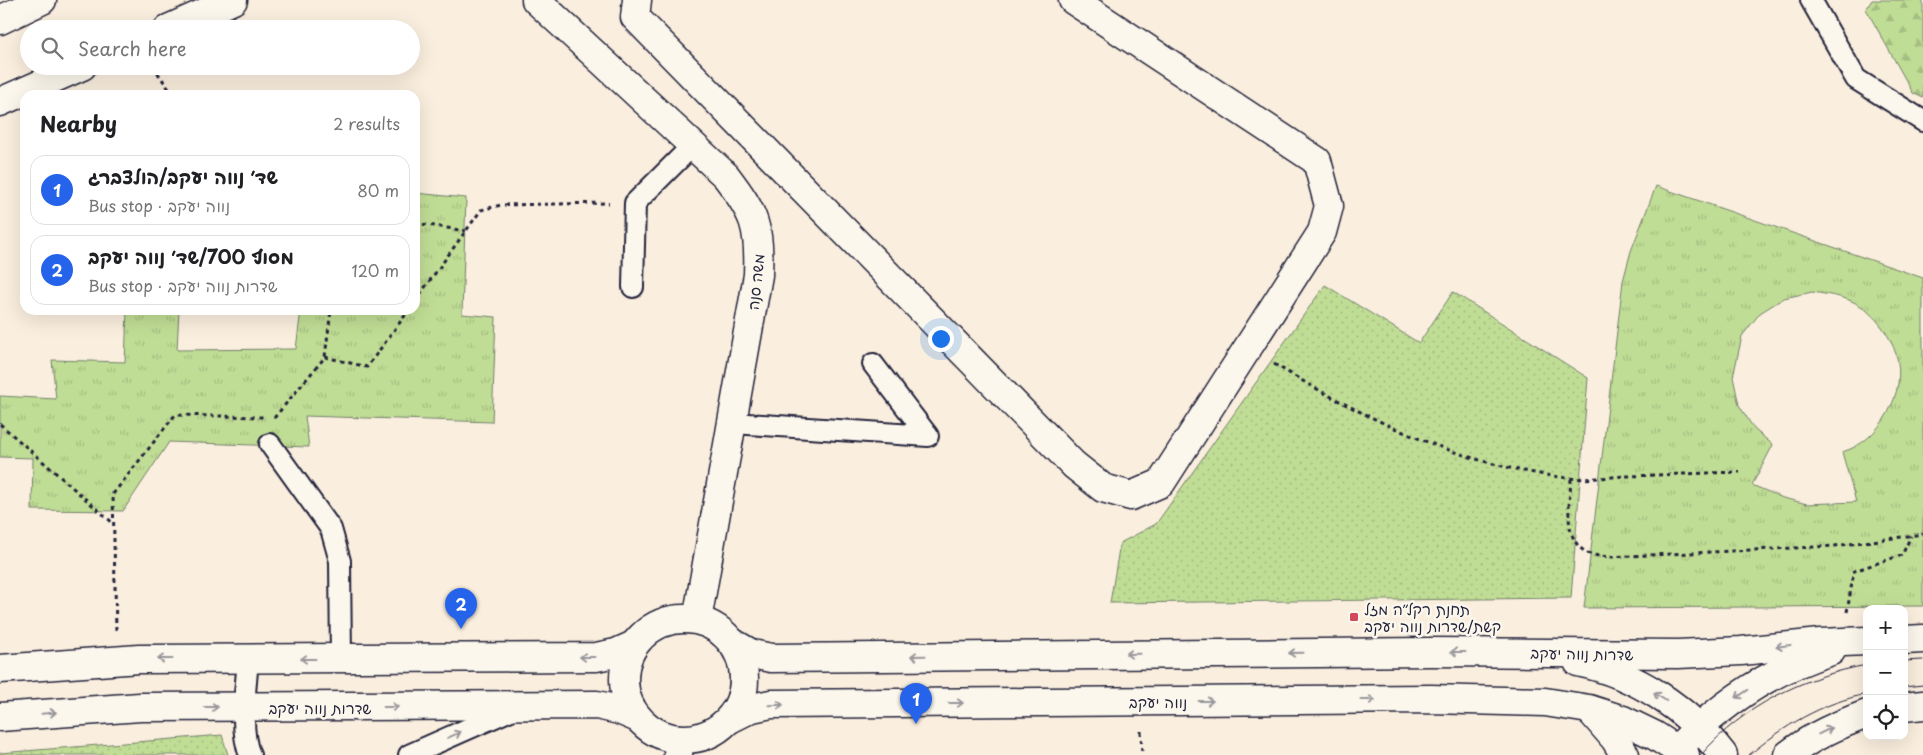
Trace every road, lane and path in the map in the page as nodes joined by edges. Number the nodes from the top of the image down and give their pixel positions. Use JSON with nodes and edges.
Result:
{"nodes":[{"id":1,"x":42,"y":0,"type":"edge"},
{"id":2,"x":233,"y":0,"type":"edge"},
{"id":3,"x":536,"y":0,"type":"edge"},
{"id":4,"x":637,"y":0,"type":"edge"},
{"id":5,"x":1073,"y":0,"type":"edge"},
{"id":6,"x":1811,"y":0,"type":"edge"},
{"id":7,"x":0,"y":20,"type":"edge"},
{"id":8,"x":188,"y":20,"type":"edge"},
{"id":9,"x":62,"y":75,"type":"edge"},
{"id":10,"x":159,"y":75,"type":"edge"},
{"id":11,"x":27,"y":90,"type":"edge"},
{"id":12,"x":170,"y":90,"type":"edge"},
{"id":13,"x":20,"y":93,"type":"edge"},
{"id":14,"x":0,"y":102,"type":"edge"},
{"id":15,"x":1923,"y":121,"type":"edge"},
{"id":16,"x":693,"y":145,"type":"junction"},
{"id":17,"x":635,"y":202,"type":"junction"},
{"id":18,"x":420,"y":224,"type":"edge"},
{"id":19,"x":466,"y":231,"type":"junction"},
{"id":20,"x":633,"y":286,"type":"dead end"},
{"id":21,"x":420,"y":294,"type":"edge"},
{"id":22,"x":329,"y":315,"type":"edge"},
{"id":23,"x":405,"y":315,"type":"edge"},
{"id":24,"x":1248,"y":348,"type":"junction"},
{"id":25,"x":325,"y":357,"type":"junction"},
{"id":26,"x":873,"y":364,"type":"dead end"},
{"id":27,"x":733,"y":423,"type":"junction"},
{"id":28,"x":0,"y":424,"type":"edge"},
{"id":29,"x":270,"y":444,"type":"dead end"},
{"id":30,"x":1740,"y":472,"type":"dead end"},
{"id":31,"x":1571,"y":478,"type":"junction"},
{"id":32,"x":114,"y":524,"type":"junction"},
{"id":33,"x":1923,"y":534,"type":"edge"},
{"id":34,"x":1911,"y":536,"type":"junction"},
{"id":35,"x":697,"y":620,"type":"junction"},
{"id":36,"x":1923,"y":639,"type":"edge"},
{"id":37,"x":1908,"y":640,"type":"edge"},
{"id":38,"x":1859,"y":641,"type":"edge"},
{"id":39,"x":733,"y":643,"type":"junction"},
{"id":40,"x":634,"y":645,"type":"junction"},
{"id":41,"x":1507,"y":652,"type":"junction"},
{"id":42,"x":341,"y":659,"type":"junction"},
{"id":43,"x":117,"y":660,"type":"junction"},
{"id":44,"x":248,"y":660,"type":"junction"},
{"id":45,"x":0,"y":669,"type":"edge"},
{"id":46,"x":1923,"y":705,"type":"edge"},
{"id":47,"x":520,"y":706,"type":"junction"},
{"id":48,"x":1908,"y":707,"type":"edge"},
{"id":49,"x":244,"y":708,"type":"junction"},
{"id":50,"x":1589,"y":709,"type":"junction"},
{"id":51,"x":1863,"y":715,"type":"edge"},
{"id":52,"x":0,"y":717,"type":"edge"},
{"id":53,"x":638,"y":718,"type":"junction"},
{"id":54,"x":730,"y":719,"type":"junction"},
{"id":55,"x":1698,"y":727,"type":"junction"},
{"id":56,"x":678,"y":747,"type":"edge"},
{"id":57,"x":1677,"y":753,"type":"edge"},
{"id":58,"x":250,"y":755,"type":"edge"},
{"id":59,"x":409,"y":755,"type":"edge"},
{"id":60,"x":1625,"y":755,"type":"edge"},
{"id":61,"x":1722,"y":755,"type":"edge"},
{"id":62,"x":1788,"y":755,"type":"edge"}],
"edges":[{"from":1,"to":7,"type":"street"},
{"from":2,"to":8,"type":"street"},
{"from":3,"to":16,"type":"street","name":"משה סנה"},
{"from":4,"to":24,"type":"street"},
{"from":5,"to":24,"type":"street"},
{"from":6,"to":15,"type":"lane"},
{"from":9,"to":11,"type":"street"},
{"from":10,"to":12,"type":"path"},
{"from":13,"to":14,"type":"street"},
{"from":16,"to":17,"type":"lane"},
{"from":16,"to":27,"type":"street","name":"משה סנה"},
{"from":17,"to":19,"type":"path"},
{"from":17,"to":20,"type":"lane"},
{"from":18,"to":19,"type":"path"},
{"from":19,"to":21,"type":"path"},
{"from":22,"to":25,"type":"path"},
{"from":23,"to":25,"type":"path"},
{"from":24,"to":31,"type":"path"},
{"from":25,"to":32,"type":"path"},
{"from":26,"to":27,"type":"lane"},
{"from":27,"to":35,"type":"street","name":"משה סנה"},
{"from":28,"to":32,"type":"path"},
{"from":29,"to":42,"type":"lane"},
{"from":30,"to":31,"type":"path"},
{"from":31,"to":34,"type":"path"},
{"from":32,"to":43,"type":"path"},
{"from":33,"to":34,"type":"path"},
{"from":34,"to":38,"type":"path"},
{"from":35,"to":39,"type":"street"},
{"from":35,"to":40,"type":"street"},
{"from":36,"to":37,"type":"street"},
{"from":38,"to":41,"type":"street","name":"שדרות נווה יעקב","one_way":true},
{"from":38,"to":55,"type":"street","one_way":true},
{"from":41,"to":39,"type":"street","one_way":true},
{"from":39,"to":54,"type":"street"},
{"from":40,"to":42,"type":"street","one_way":true},
{"from":40,"to":53,"type":"street"},
{"from":55,"to":41,"type":"street","name":"שדרות נווה יעקב","one_way":true},
{"from":42,"to":44,"type":"street","one_way":true},
{"from":44,"to":43,"type":"street","one_way":true},
{"from":43,"to":45,"type":"street"},
{"from":44,"to":49,"type":"lane"},
{"from":46,"to":48,"type":"street"},
{"from":49,"to":47,"type":"street","name":"שדרות נווה יעקב","one_way":true},
{"from":47,"to":53,"type":"street","name":"שדרות נווה יעקב"},
{"from":59,"to":47,"type":"lane","one_way":true},
{"from":52,"to":49,"type":"street","name":"שדרות נווה יעקב","one_way":true},
{"from":49,"to":58,"type":"lane"},
{"from":54,"to":50,"type":"street","name":"נווה יעקב","one_way":true},
{"from":50,"to":57,"type":"street"},
{"from":50,"to":60,"type":"street"},
{"from":62,"to":51,"type":"street","one_way":true},
{"from":53,"to":56,"type":"street"},
{"from":54,"to":56,"type":"street"},
{"from":55,"to":57,"type":"street"},
{"from":55,"to":61,"type":"street","name":"שדרות נווה יעקב"}]}
